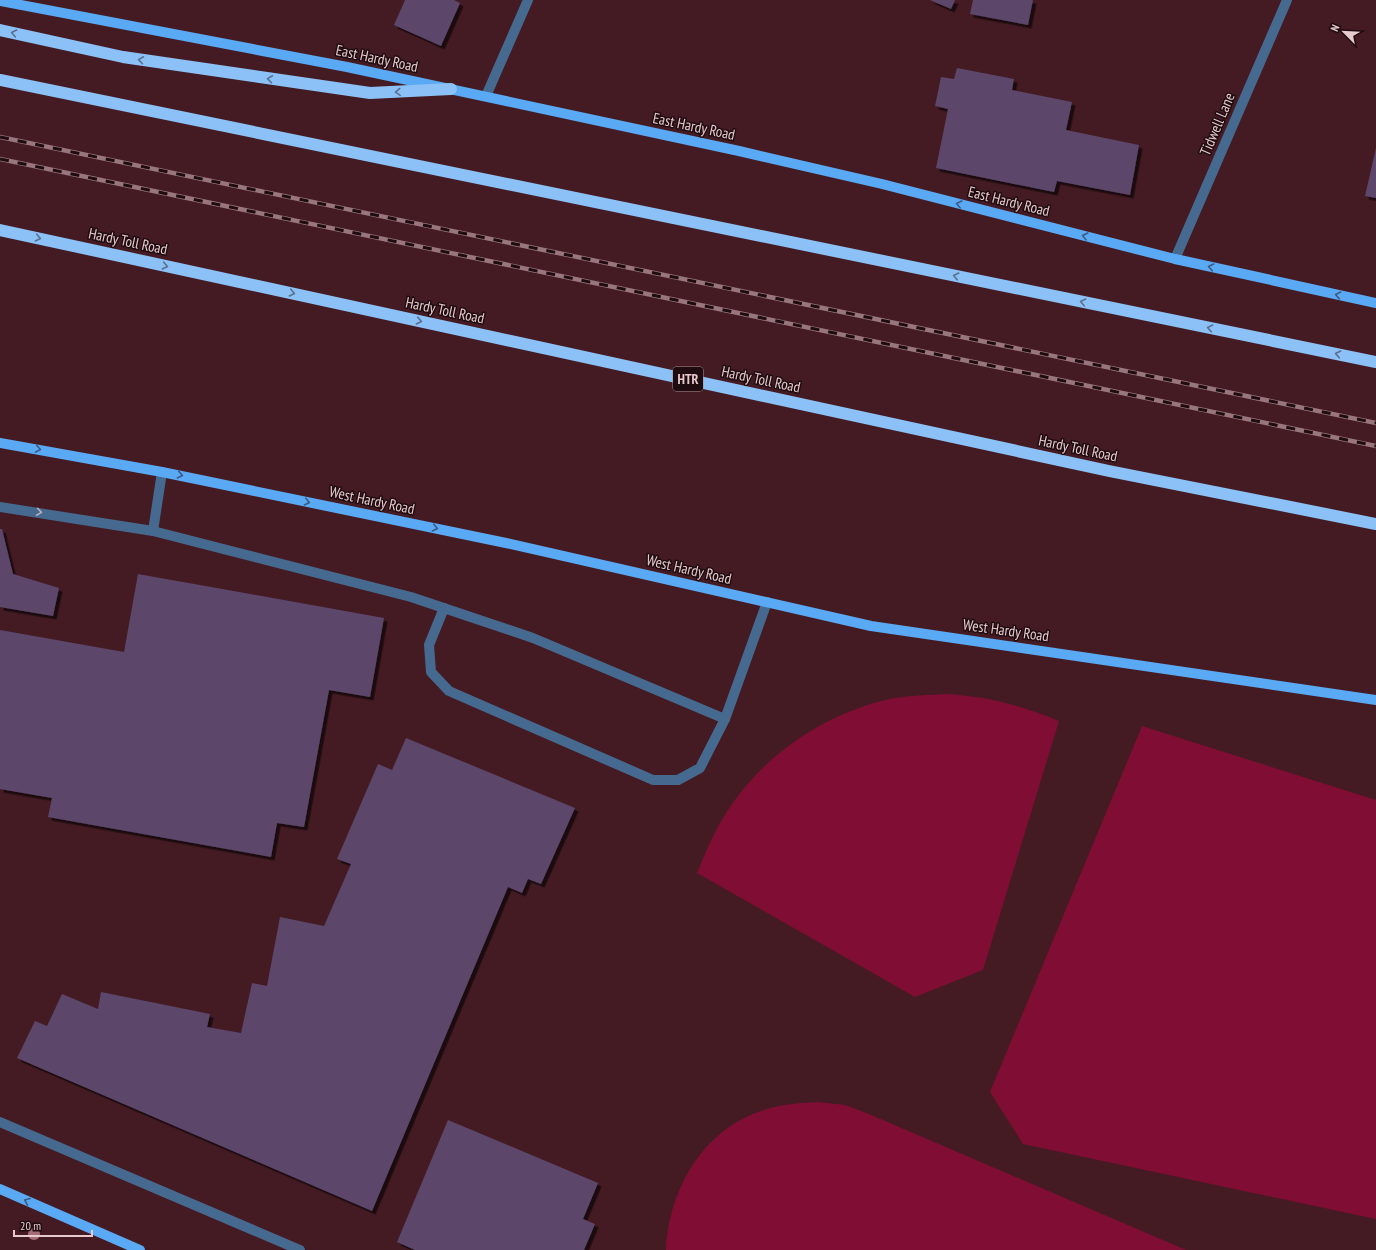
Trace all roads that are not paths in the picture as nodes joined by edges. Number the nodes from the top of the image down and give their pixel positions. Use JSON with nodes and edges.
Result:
{"nodes":[{"id":1,"x":528,"y":0,"type":"edge"},
{"id":2,"x":1287,"y":0,"type":"edge"},
{"id":3,"x":0,"y":1,"type":"edge"},
{"id":4,"x":0,"y":30,"type":"edge"},
{"id":5,"x":0,"y":80,"type":"edge"},
{"id":6,"x":451,"y":89,"type":"junction"},
{"id":7,"x":486,"y":96,"type":"junction"},
{"id":8,"x":0,"y":230,"type":"edge"},
{"id":9,"x":1175,"y":259,"type":"junction"},
{"id":10,"x":1376,"y":303,"type":"edge"},
{"id":11,"x":1376,"y":362,"type":"edge"},
{"id":12,"x":0,"y":443,"type":"edge"},
{"id":13,"x":162,"y":472,"type":"junction"},
{"id":14,"x":0,"y":507,"type":"edge"},
{"id":15,"x":1376,"y":524,"type":"edge"},
{"id":16,"x":153,"y":531,"type":"junction"},
{"id":17,"x":767,"y":602,"type":"junction"},
{"id":18,"x":444,"y":608,"type":"junction"},
{"id":19,"x":1376,"y":700,"type":"edge"},
{"id":20,"x":724,"y":719,"type":"junction"},
{"id":21,"x":0,"y":1122,"type":"edge"},
{"id":22,"x":0,"y":1189,"type":"edge"},
{"id":23,"x":140,"y":1250,"type":"edge"},
{"id":24,"x":300,"y":1250,"type":"edge"}],
"edges":[{"from":1,"to":7,"type":"street"},
{"from":2,"to":9,"type":"street","name":"Tidwell Lane"},
{"from":3,"to":6,"type":"main road","name":"East Hardy Road"},
{"from":6,"to":4,"type":"highway","one_way":true},
{"from":11,"to":5,"type":"highway","one_way":true},
{"from":6,"to":7,"type":"main road","name":"East Hardy Road"},
{"from":9,"to":7,"type":"main road","name":"East Hardy Road","one_way":true},
{"from":8,"to":15,"type":"highway","name":"Hardy Toll Road","number":"HTR","one_way":true},
{"from":10,"to":9,"type":"main road","name":"East Hardy Road","one_way":true},
{"from":12,"to":13,"type":"main road","name":"West Hardy Road","one_way":true},
{"from":13,"to":16,"type":"street"},
{"from":13,"to":17,"type":"main road","name":"West Hardy Road","one_way":true},
{"from":14,"to":16,"type":"street","one_way":true},
{"from":16,"to":18,"type":"street"},
{"from":17,"to":19,"type":"main road","name":"West Hardy Road"},
{"from":17,"to":20,"type":"street"},
{"from":18,"to":20,"type":"street"},
{"from":18,"to":20,"type":"street"},
{"from":21,"to":24,"type":"street"},
{"from":23,"to":22,"type":"main road","one_way":true}]}
